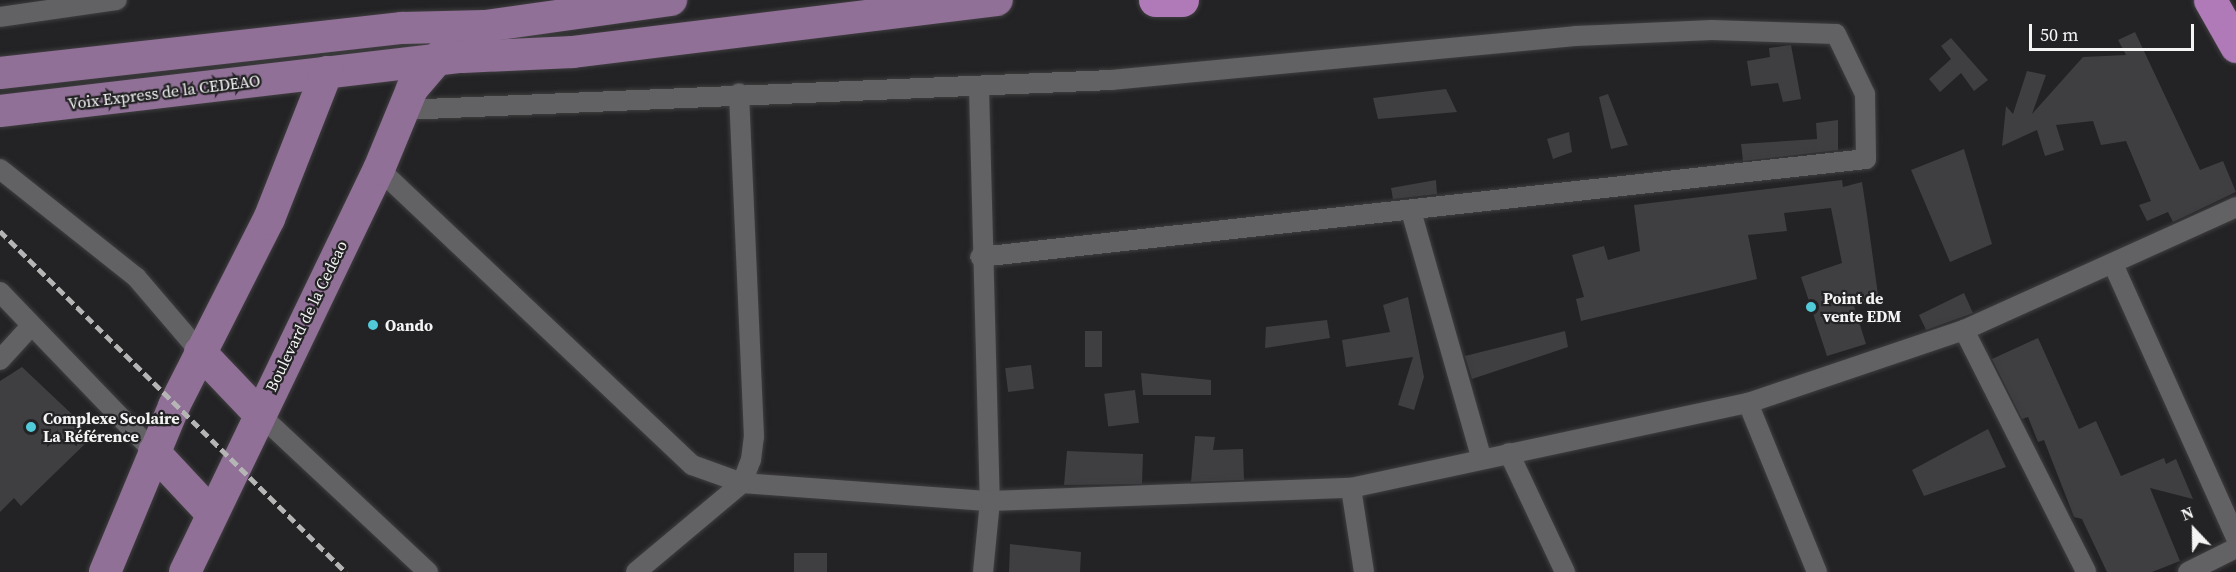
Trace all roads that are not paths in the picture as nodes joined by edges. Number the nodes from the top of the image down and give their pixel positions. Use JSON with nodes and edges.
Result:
{"nodes":[{"id":1,"x":117,"y":0,"type":"edge"},
{"id":2,"x":671,"y":0,"type":"edge"},
{"id":3,"x":997,"y":0,"type":"edge"},
{"id":4,"x":1155,"y":0,"type":"edge"},
{"id":5,"x":1182,"y":0,"type":"edge"},
{"id":6,"x":2210,"y":0,"type":"edge"},
{"id":7,"x":0,"y":17,"type":"edge"},
{"id":8,"x":485,"y":26,"type":"junction"},
{"id":9,"x":402,"y":28,"type":"junction"},
{"id":10,"x":2236,"y":46,"type":"edge"},
{"id":11,"x":430,"y":62,"type":"junction"},
{"id":12,"x":327,"y":72,"type":"junction"},
{"id":13,"x":0,"y":73,"type":"edge"},
{"id":14,"x":979,"y":88,"type":"junction"},
{"id":15,"x":739,"y":93,"type":"junction"},
{"id":16,"x":402,"y":110,"type":"junction"},
{"id":17,"x":0,"y":111,"type":"edge"},
{"id":18,"x":0,"y":169,"type":"edge"},
{"id":19,"x":379,"y":169,"type":"junction"},
{"id":20,"x":2236,"y":207,"type":"edge"},
{"id":21,"x":1412,"y":211,"type":"junction"},
{"id":22,"x":980,"y":257,"type":"junction"},
{"id":23,"x":2113,"y":264,"type":"junction"},
{"id":24,"x":0,"y":292,"type":"edge"},
{"id":25,"x":31,"y":326,"type":"junction"},
{"id":26,"x":1964,"y":330,"type":"junction"},
{"id":27,"x":200,"y":352,"type":"junction"},
{"id":28,"x":0,"y":360,"type":"edge"},
{"id":29,"x":1748,"y":403,"type":"junction"},
{"id":30,"x":258,"y":413,"type":"junction"},
{"id":31,"x":154,"y":452,"type":"junction"},
{"id":32,"x":1509,"y":453,"type":"junction"},
{"id":33,"x":1481,"y":456,"type":"junction"},
{"id":34,"x":742,"y":483,"type":"junction"},
{"id":35,"x":1351,"y":488,"type":"junction"},
{"id":36,"x":990,"y":501,"type":"junction"},
{"id":37,"x":211,"y":513,"type":"junction"},
{"id":38,"x":2236,"y":538,"type":"edge"},
{"id":39,"x":2236,"y":548,"type":"edge"},
{"id":40,"x":105,"y":572,"type":"edge"},
{"id":41,"x":185,"y":572,"type":"edge"},
{"id":42,"x":428,"y":572,"type":"edge"},
{"id":43,"x":636,"y":572,"type":"edge"},
{"id":44,"x":983,"y":572,"type":"edge"},
{"id":45,"x":1364,"y":572,"type":"edge"},
{"id":46,"x":1565,"y":572,"type":"edge"},
{"id":47,"x":1817,"y":572,"type":"edge"},
{"id":48,"x":2086,"y":572,"type":"edge"},
{"id":49,"x":2188,"y":572,"type":"edge"}],
"edges":[{"from":1,"to":7,"type":"street"},
{"from":2,"to":8,"type":"main road"},
{"from":3,"to":11,"type":"main road"},
{"from":4,"to":5,"type":"highway"},
{"from":6,"to":10,"type":"highway"},
{"from":8,"to":9,"type":"main road"},
{"from":8,"to":11,"type":"main road"},
{"from":9,"to":12,"type":"main road"},
{"from":9,"to":13,"type":"main road"},
{"from":11,"to":12,"type":"main road"},
{"from":11,"to":16,"type":"main road","name":"Boulevard de la Cedeao"},
{"from":12,"to":17,"type":"main road","name":"Voix Express de la CEDEAO"},
{"from":12,"to":27,"type":"main road"},
{"from":14,"to":15,"type":"street"},
{"from":14,"to":21,"type":"street"},
{"from":14,"to":22,"type":"street"},
{"from":15,"to":16,"type":"street"},
{"from":15,"to":34,"type":"street"},
{"from":16,"to":19,"type":"main road","name":"Boulevard de la Cedeao"},
{"from":18,"to":27,"type":"street"},
{"from":19,"to":30,"type":"main road","name":"Boulevard de la Cedeao"},
{"from":19,"to":34,"type":"street"},
{"from":20,"to":23,"type":"street"},
{"from":21,"to":22,"type":"street"},
{"from":21,"to":33,"type":"street"},
{"from":22,"to":36,"type":"street"},
{"from":23,"to":26,"type":"street"},
{"from":23,"to":38,"type":"street"},
{"from":24,"to":25,"type":"street"},
{"from":25,"to":28,"type":"street"},
{"from":25,"to":31,"type":"street"},
{"from":26,"to":29,"type":"street"},
{"from":26,"to":48,"type":"street"},
{"from":27,"to":30,"type":"main road"},
{"from":27,"to":31,"type":"main road"},
{"from":29,"to":32,"type":"street"},
{"from":29,"to":47,"type":"street"},
{"from":30,"to":37,"type":"main road","name":"Boulevard de la Cedeao"},
{"from":30,"to":42,"type":"street"},
{"from":31,"to":37,"type":"main road"},
{"from":31,"to":40,"type":"main road"},
{"from":32,"to":33,"type":"street"},
{"from":32,"to":46,"type":"street"},
{"from":33,"to":35,"type":"street"},
{"from":34,"to":36,"type":"street"},
{"from":34,"to":43,"type":"street"},
{"from":35,"to":36,"type":"street"},
{"from":35,"to":45,"type":"street"},
{"from":36,"to":44,"type":"street"},
{"from":37,"to":41,"type":"main road","name":"Boulevard de la Cedeao"},
{"from":39,"to":49,"type":"street"}]}
